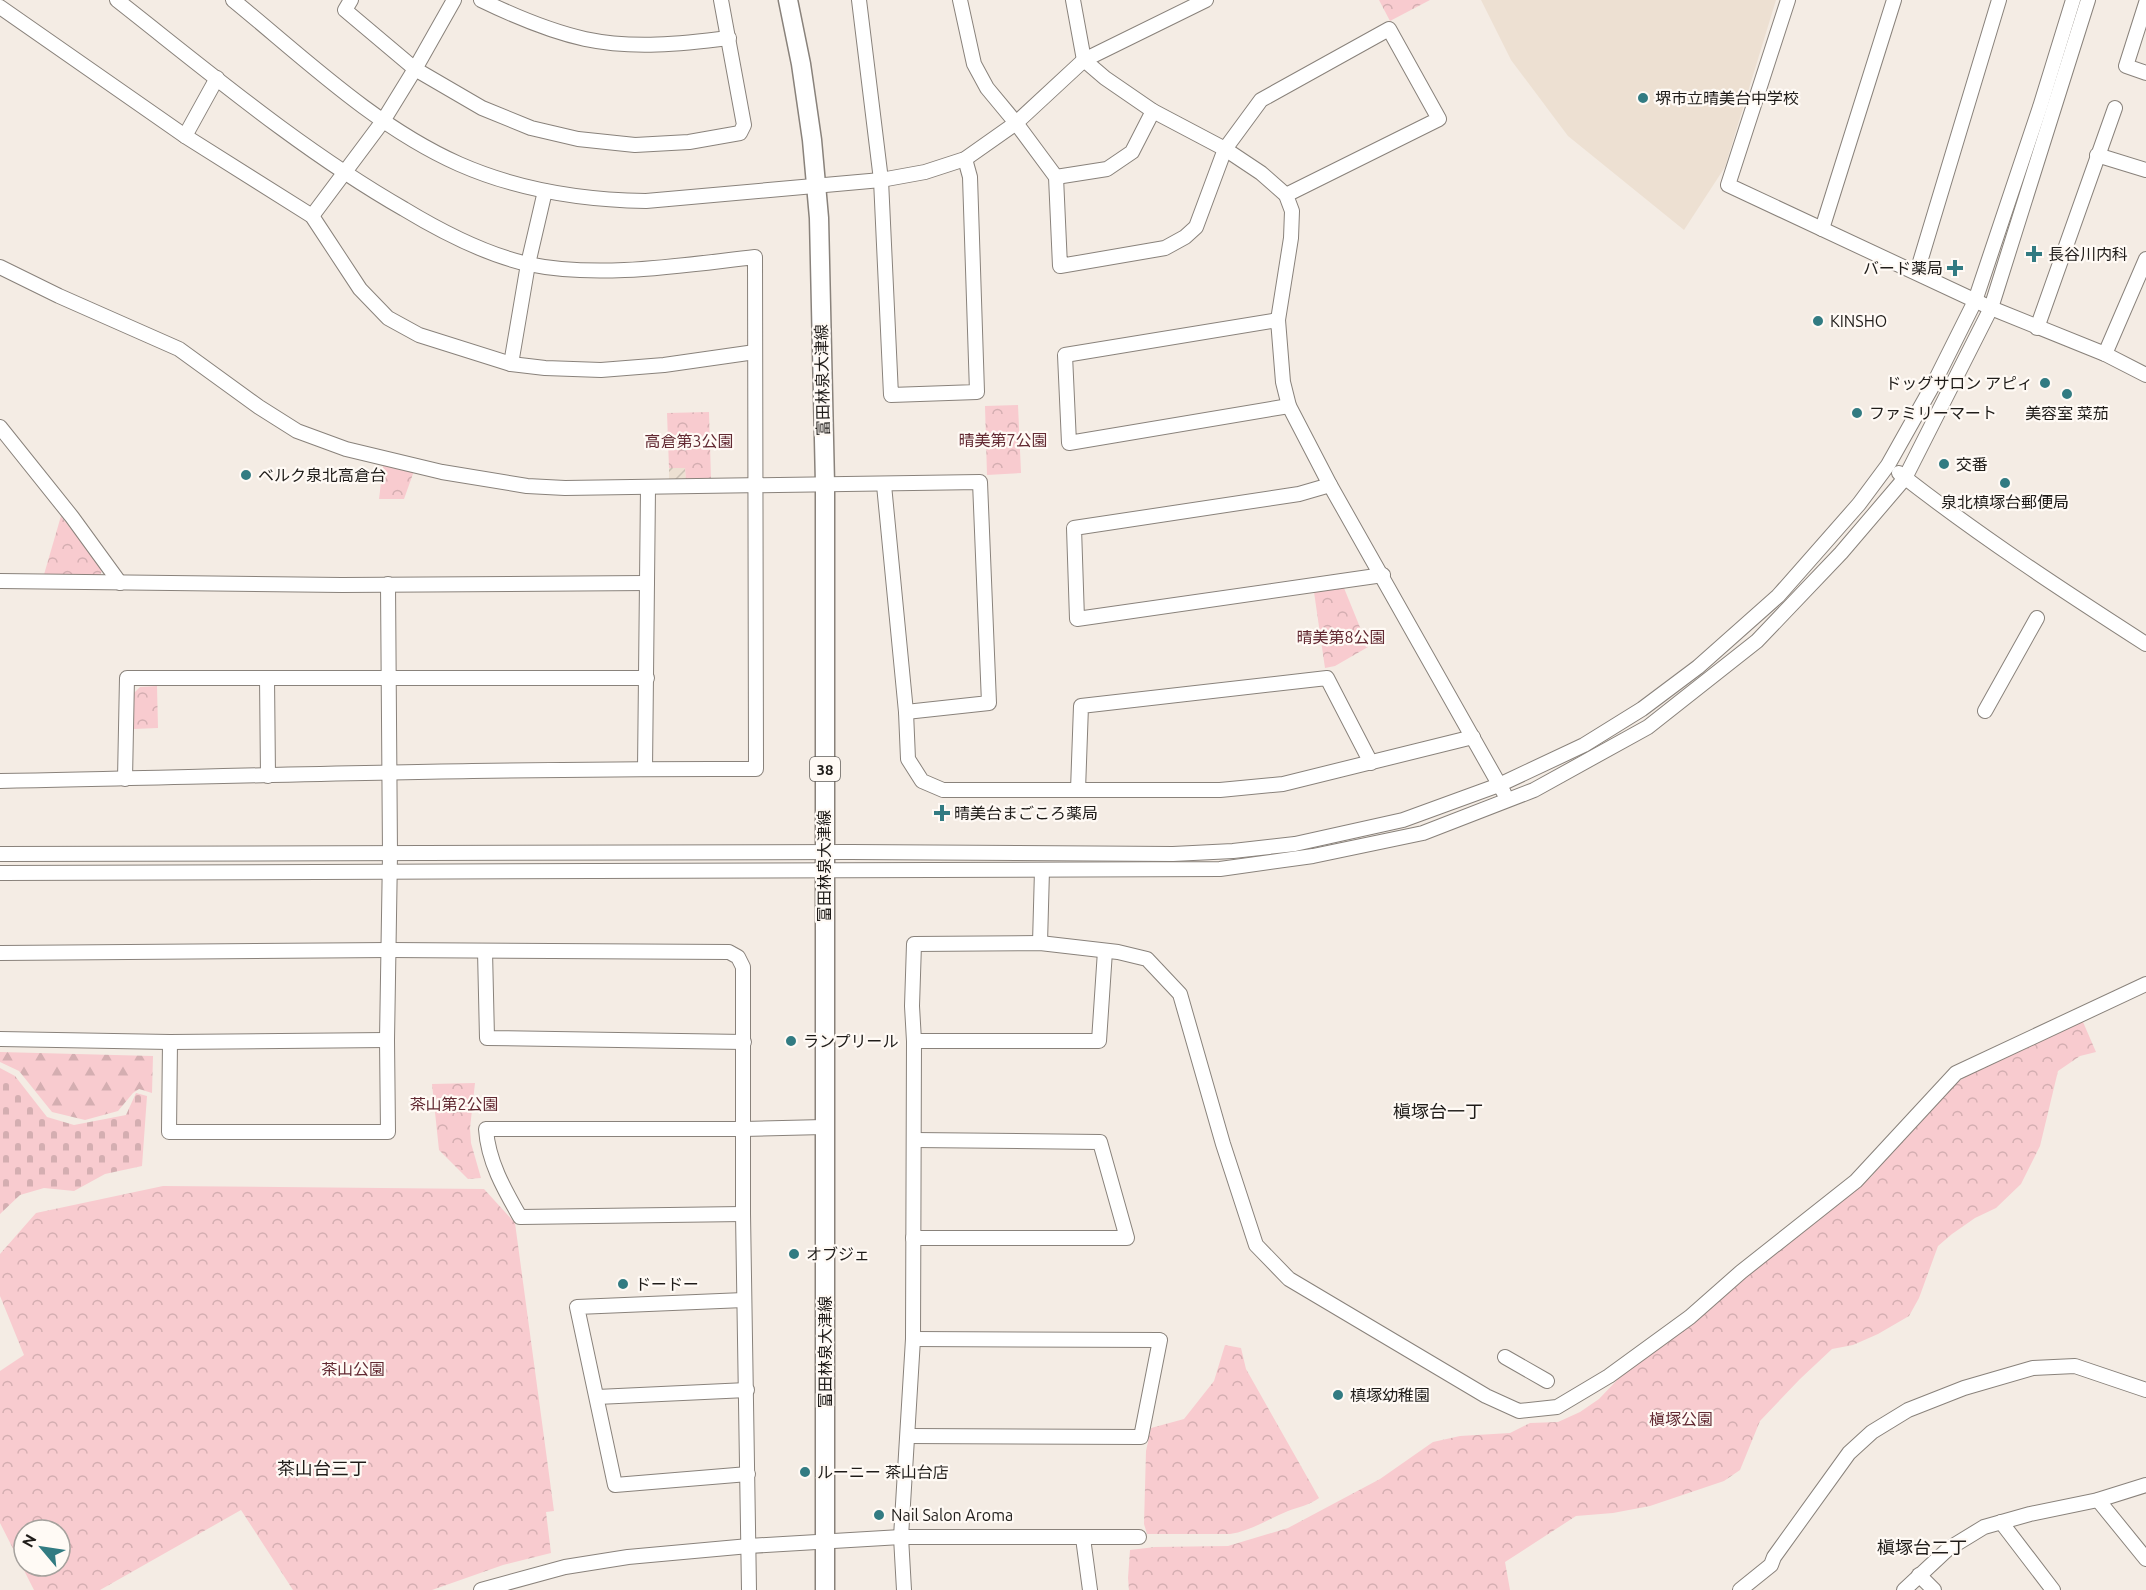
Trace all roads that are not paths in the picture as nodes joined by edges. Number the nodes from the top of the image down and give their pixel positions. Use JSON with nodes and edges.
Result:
{"nodes":[{"id":1,"x":117,"y":0,"type":"edge"},
{"id":2,"x":233,"y":0,"type":"edge"},
{"id":3,"x":351,"y":0,"type":"edge"},
{"id":4,"x":454,"y":0,"type":"edge"},
{"id":5,"x":481,"y":0,"type":"edge"},
{"id":6,"x":721,"y":0,"type":"edge"},
{"id":7,"x":788,"y":0,"type":"edge"},
{"id":8,"x":859,"y":0,"type":"edge"},
{"id":9,"x":960,"y":0,"type":"edge"},
{"id":10,"x":1073,"y":0,"type":"edge"},
{"id":11,"x":1206,"y":0,"type":"edge"},
{"id":12,"x":1788,"y":0,"type":"edge"},
{"id":13,"x":1894,"y":0,"type":"edge"},
{"id":14,"x":1999,"y":0,"type":"edge"},
{"id":15,"x":2073,"y":0,"type":"edge"},
{"id":16,"x":2088,"y":0,"type":"edge"},
{"id":17,"x":2146,"y":3,"type":"edge"},
{"id":18,"x":0,"y":7,"type":"edge"},
{"id":19,"x":729,"y":38,"type":"junction"},
{"id":20,"x":1084,"y":60,"type":"junction"},
{"id":21,"x":415,"y":69,"type":"junction"},
{"id":22,"x":2146,"y":72,"type":"edge"},
{"id":23,"x":217,"y":78,"type":"junction"},
{"id":24,"x":2115,"y":108,"type":"dead end"},
{"id":25,"x":1153,"y":111,"type":"junction"},
{"id":26,"x":383,"y":121,"type":"junction"},
{"id":27,"x":1016,"y":123,"type":"junction"},
{"id":28,"x":185,"y":136,"type":"junction"},
{"id":29,"x":1225,"y":149,"type":"junction"},
{"id":30,"x":2097,"y":155,"type":"junction"},
{"id":31,"x":965,"y":159,"type":"junction"},
{"id":32,"x":2146,"y":170,"type":"edge"},
{"id":33,"x":345,"y":173,"type":"junction"},
{"id":34,"x":1056,"y":177,"type":"junction"},
{"id":35,"x":881,"y":180,"type":"junction"},
{"id":36,"x":816,"y":186,"type":"junction"},
{"id":37,"x":545,"y":191,"type":"junction"},
{"id":38,"x":1286,"y":195,"type":"junction"},
{"id":39,"x":312,"y":216,"type":"junction"},
{"id":40,"x":1822,"y":229,"type":"junction"},
{"id":41,"x":2146,"y":259,"type":"edge"},
{"id":42,"x":528,"y":264,"type":"junction"},
{"id":43,"x":0,"y":267,"type":"edge"},
{"id":44,"x":1917,"y":272,"type":"junction"},
{"id":45,"x":1975,"y":301,"type":"junction"},
{"id":46,"x":1991,"y":308,"type":"junction"},
{"id":47,"x":1278,"y":320,"type":"junction"},
{"id":48,"x":2037,"y":328,"type":"junction"},
{"id":49,"x":755,"y":352,"type":"junction"},
{"id":50,"x":2105,"y":354,"type":"junction"},
{"id":51,"x":511,"y":364,"type":"junction"},
{"id":52,"x":2146,"y":375,"type":"edge"},
{"id":53,"x":1289,"y":406,"type":"junction"},
{"id":54,"x":0,"y":427,"type":"edge"},
{"id":55,"x":1888,"y":465,"type":"junction"},
{"id":56,"x":1905,"y":478,"type":"junction"},
{"id":57,"x":825,"y":484,"type":"junction"},
{"id":58,"x":756,"y":485,"type":"junction"},
{"id":59,"x":884,"y":485,"type":"junction"},
{"id":60,"x":1330,"y":485,"type":"junction"},
{"id":61,"x":648,"y":488,"type":"junction"},
{"id":62,"x":1383,"y":575,"type":"junction"},
{"id":63,"x":0,"y":581,"type":"edge"},
{"id":64,"x":120,"y":583,"type":"junction"},
{"id":65,"x":647,"y":583,"type":"junction"},
{"id":66,"x":388,"y":584,"type":"junction"},
{"id":67,"x":2037,"y":618,"type":"dead end"},
{"id":68,"x":2146,"y":644,"type":"edge"},
{"id":69,"x":267,"y":678,"type":"junction"},
{"id":70,"x":647,"y":678,"type":"junction"},
{"id":71,"x":388,"y":679,"type":"junction"},
{"id":72,"x":1985,"y":711,"type":"dead end"},
{"id":73,"x":906,"y":712,"type":"junction"},
{"id":74,"x":1473,"y":737,"type":"junction"},
{"id":75,"x":1371,"y":763,"type":"junction"},
{"id":76,"x":645,"y":769,"type":"junction"},
{"id":77,"x":390,"y":771,"type":"junction"},
{"id":78,"x":268,"y":776,"type":"junction"},
{"id":79,"x":126,"y":778,"type":"junction"},
{"id":80,"x":0,"y":781,"type":"edge"},
{"id":81,"x":1499,"y":785,"type":"junction"},
{"id":82,"x":1078,"y":790,"type":"junction"},
{"id":83,"x":1507,"y":800,"type":"junction"},
{"id":84,"x":0,"y":854,"type":"edge"},
{"id":85,"x":390,"y":854,"type":"junction"},
{"id":86,"x":824,"y":861,"type":"junction"},
{"id":87,"x":1042,"y":870,"type":"junction"},
{"id":88,"x":0,"y":873,"type":"edge"},
{"id":89,"x":390,"y":873,"type":"junction"},
{"id":90,"x":1041,"y":943,"type":"junction"},
{"id":91,"x":389,"y":950,"type":"junction"},
{"id":92,"x":485,"y":951,"type":"junction"},
{"id":93,"x":1105,"y":951,"type":"junction"},
{"id":94,"x":0,"y":953,"type":"edge"},
{"id":95,"x":2146,"y":984,"type":"edge"},
{"id":96,"x":0,"y":1039,"type":"edge"},
{"id":97,"x":387,"y":1040,"type":"junction"},
{"id":98,"x":914,"y":1041,"type":"junction"},
{"id":99,"x":170,"y":1042,"type":"junction"},
{"id":100,"x":744,"y":1042,"type":"junction"},
{"id":101,"x":824,"y":1127,"type":"junction"},
{"id":102,"x":744,"y":1129,"type":"junction"},
{"id":103,"x":914,"y":1140,"type":"junction"},
{"id":104,"x":743,"y":1214,"type":"junction"},
{"id":105,"x":913,"y":1238,"type":"junction"},
{"id":106,"x":744,"y":1300,"type":"junction"},
{"id":107,"x":913,"y":1339,"type":"junction"},
{"id":108,"x":1505,"y":1357,"type":"dead end"},
{"id":109,"x":1547,"y":1381,"type":"dead end"},
{"id":110,"x":747,"y":1389,"type":"junction"},
{"id":111,"x":2146,"y":1390,"type":"edge"},
{"id":112,"x":597,"y":1397,"type":"junction"},
{"id":113,"x":908,"y":1436,"type":"junction"},
{"id":114,"x":748,"y":1474,"type":"junction"},
{"id":115,"x":2146,"y":1485,"type":"edge"},
{"id":116,"x":2098,"y":1500,"type":"junction"},
{"id":117,"x":2001,"y":1522,"type":"junction"},
{"id":118,"x":901,"y":1537,"type":"junction"},
{"id":119,"x":1139,"y":1537,"type":"dead end"},
{"id":120,"x":1083,"y":1538,"type":"junction"},
{"id":121,"x":825,"y":1540,"type":"junction"},
{"id":122,"x":749,"y":1545,"type":"junction"},
{"id":123,"x":2146,"y":1560,"type":"edge"},
{"id":124,"x":1919,"y":1575,"type":"junction"},
{"id":125,"x":481,"y":1590,"type":"edge"},
{"id":126,"x":749,"y":1590,"type":"edge"},
{"id":127,"x":825,"y":1590,"type":"edge"},
{"id":128,"x":904,"y":1590,"type":"edge"},
{"id":129,"x":1090,"y":1590,"type":"edge"},
{"id":130,"x":1740,"y":1590,"type":"edge"},
{"id":131,"x":1904,"y":1590,"type":"edge"},
{"id":132,"x":1934,"y":1590,"type":"edge"},
{"id":133,"x":2053,"y":1590,"type":"edge"}],
"edges":[{"from":1,"to":23,"type":"street"},
{"from":2,"to":26,"type":"street"},
{"from":3,"to":21,"type":"street"},
{"from":4,"to":21,"type":"street"},
{"from":5,"to":19,"type":"street"},
{"from":6,"to":19,"type":"street"},
{"from":7,"to":36,"type":"main road","name":"富田林泉大津線","number":"38"},
{"from":8,"to":35,"type":"street"},
{"from":9,"to":27,"type":"street"},
{"from":10,"to":20,"type":"street"},
{"from":11,"to":20,"type":"street"},
{"from":12,"to":40,"type":"street"},
{"from":13,"to":40,"type":"street"},
{"from":14,"to":44,"type":"street"},
{"from":15,"to":45,"type":"street"},
{"from":16,"to":46,"type":"street"},
{"from":17,"to":22,"type":"street"},
{"from":18,"to":28,"type":"street"},
{"from":19,"to":21,"type":"street"},
{"from":20,"to":25,"type":"street"},
{"from":20,"to":27,"type":"street"},
{"from":21,"to":26,"type":"street"},
{"from":23,"to":28,"type":"street"},
{"from":23,"to":33,"type":"street"},
{"from":24,"to":30,"type":"street"},
{"from":25,"to":29,"type":"street"},
{"from":25,"to":34,"type":"street"},
{"from":26,"to":33,"type":"street"},
{"from":26,"to":37,"type":"street"},
{"from":27,"to":31,"type":"street"},
{"from":27,"to":34,"type":"street"},
{"from":28,"to":39,"type":"street"},
{"from":29,"to":34,"type":"street"},
{"from":29,"to":38,"type":"street"},
{"from":29,"to":38,"type":"street"},
{"from":30,"to":32,"type":"street"},
{"from":30,"to":48,"type":"street"},
{"from":31,"to":35,"type":"street"},
{"from":31,"to":35,"type":"street"},
{"from":33,"to":39,"type":"street"},
{"from":33,"to":42,"type":"street"},
{"from":35,"to":36,"type":"street"},
{"from":36,"to":37,"type":"street"},
{"from":36,"to":57,"type":"main road","name":"富田林泉大津線","number":"38"},
{"from":37,"to":42,"type":"street"},
{"from":38,"to":47,"type":"street"},
{"from":39,"to":51,"type":"street"},
{"from":40,"to":44,"type":"street"},
{"from":41,"to":50,"type":"street"},
{"from":42,"to":49,"type":"street"},
{"from":42,"to":51,"type":"street"},
{"from":43,"to":61,"type":"street"},
{"from":44,"to":45,"type":"street"},
{"from":45,"to":46,"type":"street"},
{"from":45,"to":55,"type":"street"},
{"from":46,"to":48,"type":"street"},
{"from":46,"to":56,"type":"street"},
{"from":47,"to":53,"type":"street"},
{"from":47,"to":53,"type":"street"},
{"from":48,"to":50,"type":"street"},
{"from":49,"to":51,"type":"street"},
{"from":49,"to":58,"type":"street"},
{"from":50,"to":52,"type":"street"},
{"from":53,"to":60,"type":"street"},
{"from":54,"to":64,"type":"street"},
{"from":55,"to":56,"type":"street"},
{"from":55,"to":81,"type":"street"},
{"from":56,"to":68,"type":"street"},
{"from":56,"to":83,"type":"street"},
{"from":57,"to":58,"type":"street"},
{"from":57,"to":59,"type":"street"},
{"from":57,"to":86,"type":"main road","name":"富田林泉大津線","number":"38"},
{"from":58,"to":61,"type":"street"},
{"from":58,"to":76,"type":"street"},
{"from":59,"to":73,"type":"street"},
{"from":59,"to":73,"type":"street"},
{"from":60,"to":62,"type":"street"},
{"from":60,"to":62,"type":"street"},
{"from":61,"to":65,"type":"street"},
{"from":62,"to":74,"type":"street"},
{"from":63,"to":64,"type":"street"},
{"from":64,"to":66,"type":"street"},
{"from":65,"to":66,"type":"street"},
{"from":65,"to":70,"type":"street"},
{"from":66,"to":71,"type":"street"},
{"from":67,"to":72,"type":"street"},
{"from":69,"to":71,"type":"street"},
{"from":69,"to":78,"type":"street"},
{"from":69,"to":79,"type":"street"},
{"from":70,"to":71,"type":"street"},
{"from":70,"to":76,"type":"street"},
{"from":71,"to":77,"type":"street"},
{"from":73,"to":82,"type":"street"},
{"from":74,"to":75,"type":"street"},
{"from":74,"to":81,"type":"street"},
{"from":75,"to":82,"type":"street"},
{"from":75,"to":82,"type":"street"},
{"from":76,"to":77,"type":"street"},
{"from":77,"to":78,"type":"street"},
{"from":77,"to":85,"type":"street"},
{"from":78,"to":79,"type":"street"},
{"from":79,"to":80,"type":"street"},
{"from":81,"to":83,"type":"street"},
{"from":81,"to":86,"type":"street"},
{"from":83,"to":87,"type":"street"},
{"from":84,"to":85,"type":"street"},
{"from":85,"to":86,"type":"street"},
{"from":85,"to":89,"type":"street"},
{"from":86,"to":87,"type":"street"},
{"from":86,"to":89,"type":"street"},
{"from":86,"to":101,"type":"main road","name":"富田林泉大津線","number":"38"},
{"from":87,"to":90,"type":"street"},
{"from":88,"to":89,"type":"street"},
{"from":89,"to":91,"type":"street"},
{"from":90,"to":93,"type":"street"},
{"from":90,"to":98,"type":"street"},
{"from":91,"to":92,"type":"street"},
{"from":91,"to":94,"type":"street"},
{"from":91,"to":97,"type":"street"},
{"from":92,"to":100,"type":"street"},
{"from":92,"to":100,"type":"street"},
{"from":93,"to":95,"type":"street"},
{"from":93,"to":98,"type":"street"},
{"from":96,"to":99,"type":"street"},
{"from":97,"to":99,"type":"street"},
{"from":97,"to":99,"type":"street"},
{"from":98,"to":103,"type":"street"},
{"from":100,"to":102,"type":"street"},
{"from":101,"to":102,"type":"street"},
{"from":101,"to":121,"type":"main road","name":"富田林泉大津線","number":"38"},
{"from":102,"to":104,"type":"street"},
{"from":102,"to":104,"type":"street"},
{"from":103,"to":105,"type":"street"},
{"from":103,"to":105,"type":"street"},
{"from":104,"to":106,"type":"street"},
{"from":105,"to":107,"type":"street"},
{"from":106,"to":110,"type":"street"},
{"from":106,"to":112,"type":"street"},
{"from":107,"to":113,"type":"street"},
{"from":107,"to":113,"type":"street"},
{"from":108,"to":109,"type":"street"},
{"from":110,"to":112,"type":"street"},
{"from":110,"to":114,"type":"street"},
{"from":111,"to":130,"type":"street"},
{"from":112,"to":114,"type":"street"},
{"from":113,"to":118,"type":"street"},
{"from":114,"to":122,"type":"street"},
{"from":115,"to":116,"type":"street"},
{"from":116,"to":117,"type":"street"},
{"from":116,"to":123,"type":"street"},
{"from":117,"to":124,"type":"street"},
{"from":117,"to":133,"type":"street"},
{"from":118,"to":120,"type":"street"},
{"from":118,"to":121,"type":"street"},
{"from":118,"to":128,"type":"street"},
{"from":119,"to":120,"type":"street"},
{"from":120,"to":129,"type":"street"},
{"from":121,"to":122,"type":"street"},
{"from":121,"to":127,"type":"main road","name":"富田林泉大津線","number":"38"},
{"from":122,"to":125,"type":"street"},
{"from":122,"to":126,"type":"street"},
{"from":124,"to":131,"type":"street"},
{"from":124,"to":132,"type":"street"}]}
